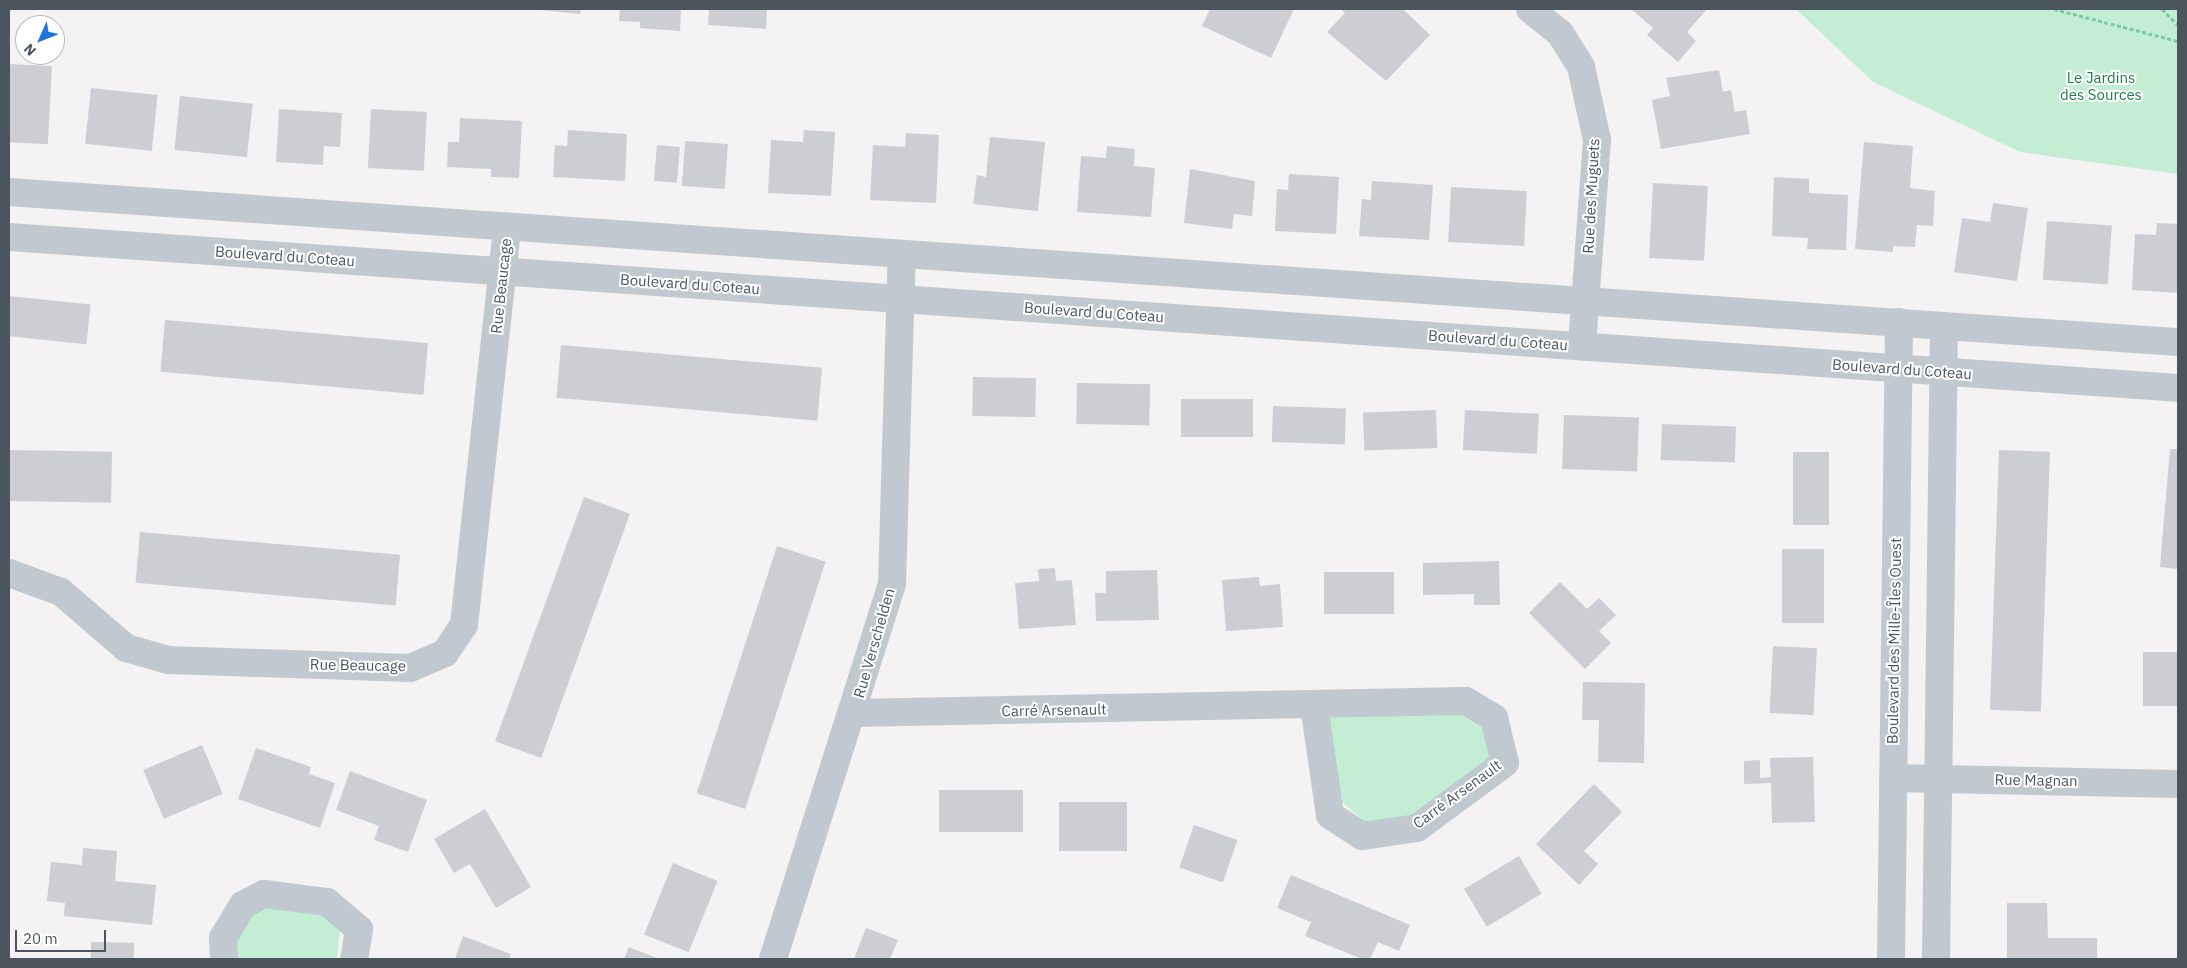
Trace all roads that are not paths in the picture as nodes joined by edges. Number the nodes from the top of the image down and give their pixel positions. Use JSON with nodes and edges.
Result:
{"nodes":[{"id":1,"x":1530,"y":9,"type":"edge"},
{"id":2,"x":9,"y":192,"type":"edge"},
{"id":3,"x":507,"y":226,"type":"junction"},
{"id":4,"x":9,"y":237,"type":"edge"},
{"id":5,"x":902,"y":254,"type":"junction"},
{"id":6,"x":503,"y":271,"type":"junction"},
{"id":7,"x":900,"y":298,"type":"junction"},
{"id":8,"x":1585,"y":300,"type":"junction"},
{"id":9,"x":1899,"y":322,"type":"junction"},
{"id":10,"x":1944,"y":326,"type":"junction"},
{"id":11,"x":2178,"y":342,"type":"edge"},
{"id":12,"x":1582,"y":346,"type":"junction"},
{"id":13,"x":1897,"y":368,"type":"junction"},
{"id":14,"x":1942,"y":372,"type":"junction"},
{"id":15,"x":2178,"y":388,"type":"edge"},
{"id":16,"x":9,"y":573,"type":"edge"},
{"id":17,"x":1314,"y":706,"type":"junction"},
{"id":18,"x":854,"y":713,"type":"junction"},
{"id":19,"x":1893,"y":778,"type":"junction"},
{"id":20,"x":1938,"y":778,"type":"junction"},
{"id":21,"x":2178,"y":784,"type":"edge"},
{"id":22,"x":224,"y":959,"type":"edge"},
{"id":23,"x":354,"y":959,"type":"edge"},
{"id":24,"x":773,"y":959,"type":"edge"},
{"id":25,"x":1891,"y":959,"type":"edge"},
{"id":26,"x":1936,"y":959,"type":"edge"}],
"edges":[{"from":1,"to":8,"type":"street","name":"Rue des Muguets"},
{"from":2,"to":3,"type":"street"},
{"from":3,"to":5,"type":"street"},
{"from":3,"to":6,"type":"street","name":"Rue Beaucage"},
{"from":4,"to":6,"type":"street","name":"Boulevard du Coteau"},
{"from":5,"to":7,"type":"street","name":"Rue Verschelden"},
{"from":5,"to":8,"type":"street"},
{"from":6,"to":7,"type":"street","name":"Boulevard du Coteau"},
{"from":6,"to":16,"type":"street","name":"Rue Beaucage"},
{"from":7,"to":12,"type":"street","name":"Boulevard du Coteau"},
{"from":7,"to":18,"type":"street","name":"Rue Verschelden"},
{"from":8,"to":9,"type":"street"},
{"from":8,"to":12,"type":"street","name":"Rue des Muguets"},
{"from":9,"to":10,"type":"street"},
{"from":9,"to":13,"type":"street","name":"Boulevard des Mille-Îles Ouest"},
{"from":10,"to":11,"type":"street"},
{"from":10,"to":14,"type":"street"},
{"from":12,"to":13,"type":"street","name":"Boulevard du Coteau"},
{"from":13,"to":14,"type":"street","name":"Boulevard du Coteau"},
{"from":13,"to":19,"type":"street","name":"Boulevard des Mille-Îles Ouest"},
{"from":14,"to":15,"type":"street","name":"Boulevard du Coteau"},
{"from":14,"to":20,"type":"street"},
{"from":17,"to":17,"type":"street","name":"Carré Arsenault"},
{"from":17,"to":18,"type":"street","name":"Carré Arsenault"},
{"from":18,"to":24,"type":"street","name":"Rue Verschelden"},
{"from":19,"to":20,"type":"street","name":"Rue Magnan"},
{"from":19,"to":25,"type":"street","name":"Boulevard des Mille-Îles Ouest"},
{"from":20,"to":21,"type":"street","name":"Rue Magnan"},
{"from":20,"to":26,"type":"street"},
{"from":22,"to":23,"type":"street"}]}
